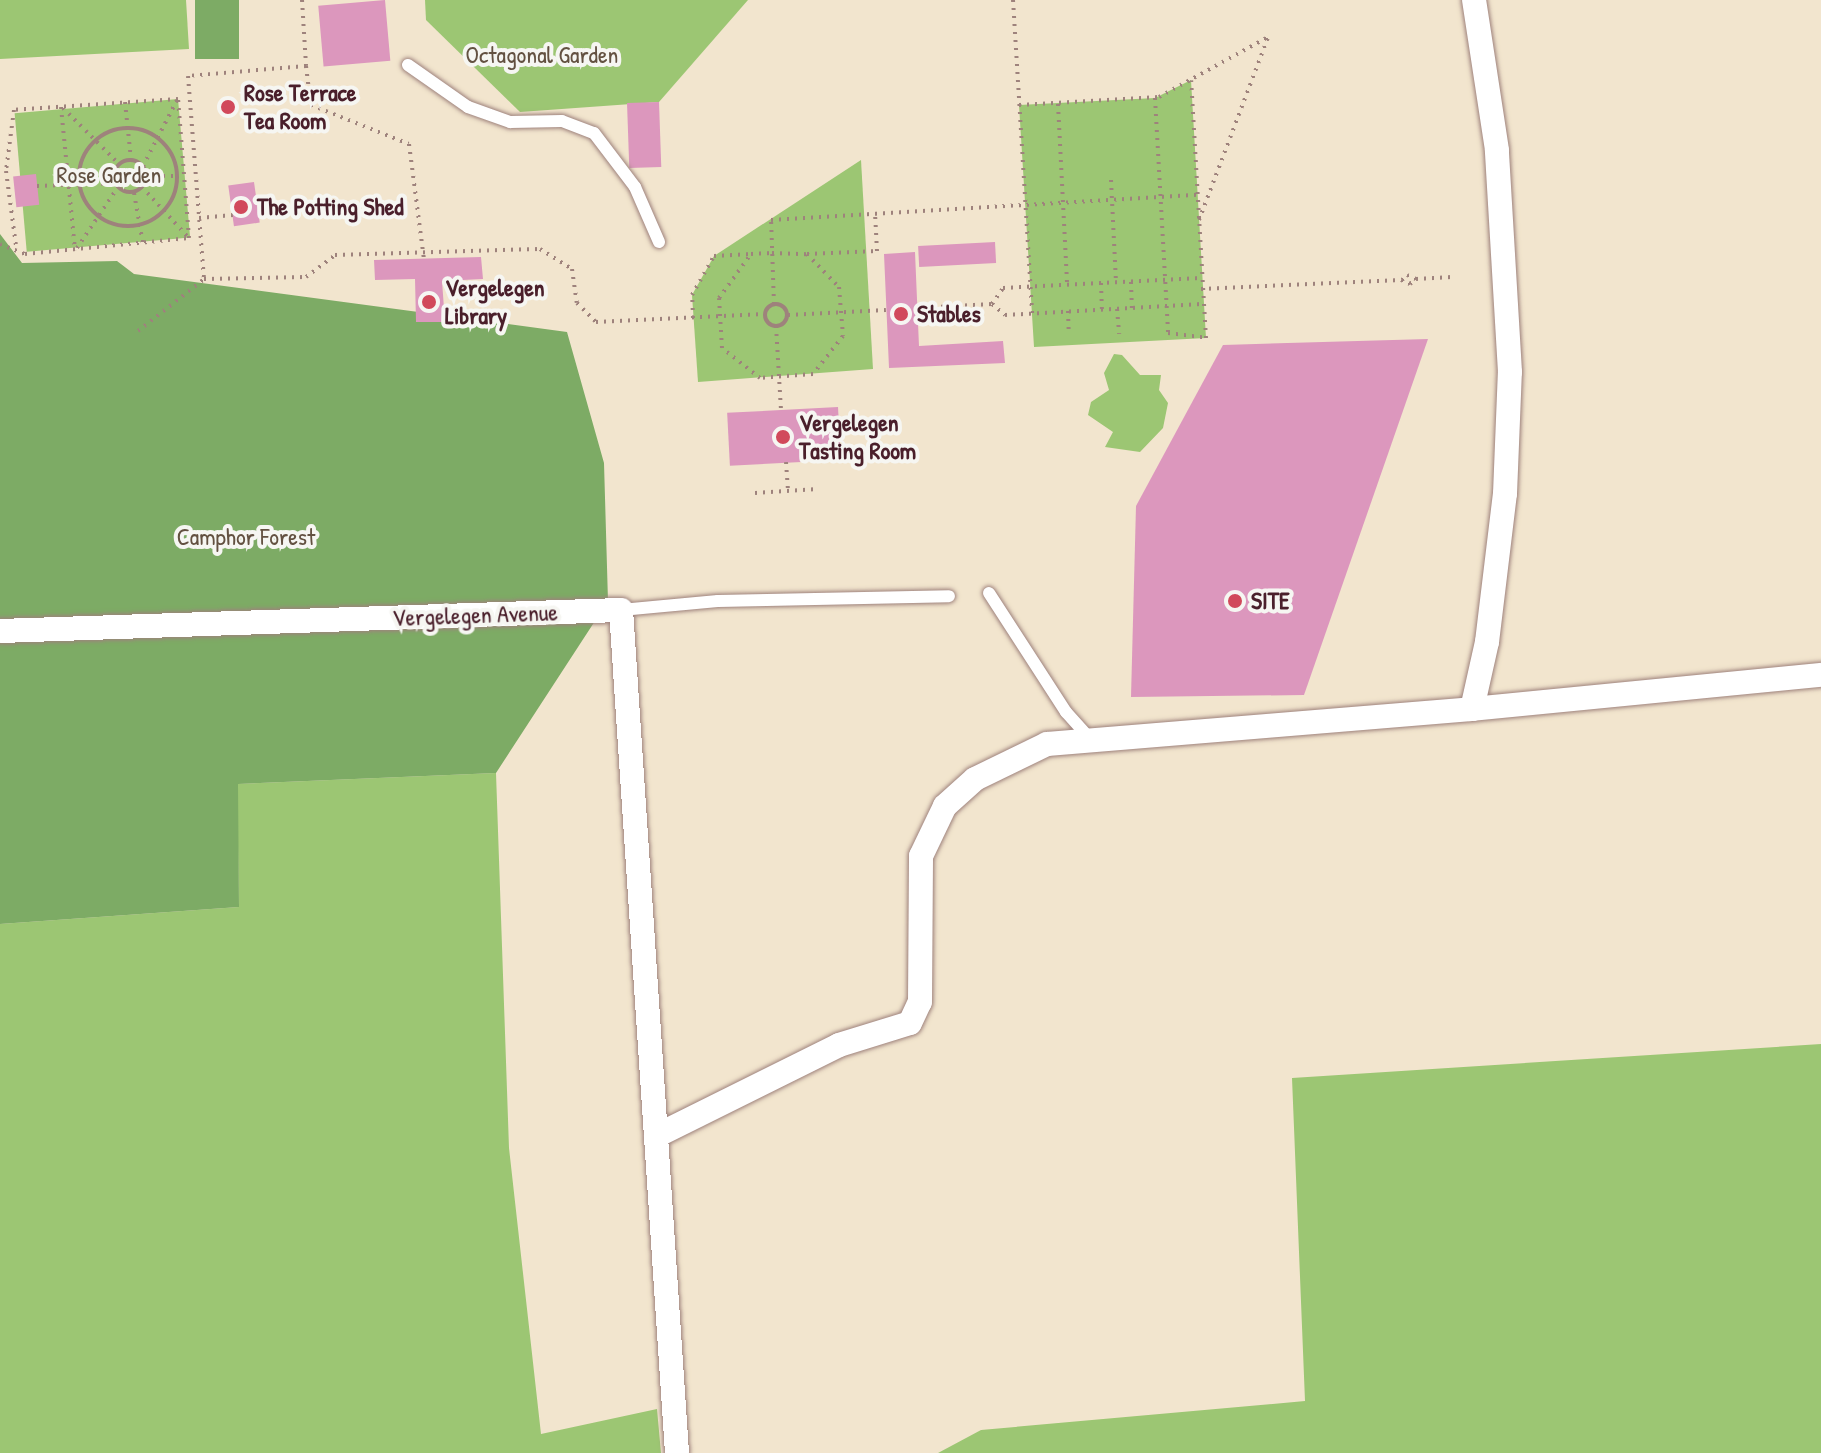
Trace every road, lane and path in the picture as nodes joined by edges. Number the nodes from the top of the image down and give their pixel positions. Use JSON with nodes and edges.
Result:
{"nodes":[{"id":1,"x":302,"y":0,"type":"edge"},
{"id":2,"x":1013,"y":0,"type":"edge"},
{"id":3,"x":1474,"y":0,"type":"edge"},
{"id":4,"x":408,"y":65,"type":"dead end"},
{"id":5,"x":306,"y":66,"type":"junction"},
{"id":6,"x":1191,"y":80,"type":"junction"},
{"id":7,"x":1155,"y":98,"type":"junction"},
{"id":8,"x":178,"y":99,"type":"junction"},
{"id":9,"x":125,"y":102,"type":"junction"},
{"id":10,"x":1058,"y":104,"type":"junction"},
{"id":11,"x":1019,"y":105,"type":"junction"},
{"id":12,"x":61,"y":107,"type":"junction"},
{"id":13,"x":127,"y":129,"type":"junction"},
{"id":14,"x":95,"y":139,"type":"junction"},
{"id":15,"x":157,"y":139,"type":"junction"},
{"id":16,"x":131,"y":159,"type":"junction"},
{"id":17,"x":119,"y":164,"type":"junction"},
{"id":18,"x":143,"y":166,"type":"junction"},
{"id":19,"x":184,"y":174,"type":"junction"},
{"id":20,"x":195,"y":175,"type":"junction"},
{"id":21,"x":147,"y":176,"type":"junction"},
{"id":22,"x":177,"y":176,"type":"junction"},
{"id":23,"x":1111,"y":180,"type":"dead end"},
{"id":24,"x":70,"y":185,"type":"junction"},
{"id":25,"x":80,"y":185,"type":"junction"},
{"id":26,"x":116,"y":185,"type":"junction"},
{"id":27,"x":37,"y":186,"type":"dead end"},
{"id":28,"x":142,"y":187,"type":"junction"},
{"id":29,"x":134,"y":193,"type":"junction"},
{"id":30,"x":1197,"y":195,"type":"junction"},
{"id":31,"x":1161,"y":196,"type":"junction"},
{"id":32,"x":1112,"y":199,"type":"junction"},
{"id":33,"x":1061,"y":202,"type":"junction"},
{"id":34,"x":1027,"y":204,"type":"junction"},
{"id":35,"x":165,"y":211,"type":"junction"},
{"id":36,"x":875,"y":213,"type":"junction"},
{"id":37,"x":233,"y":215,"type":"dead end"},
{"id":38,"x":99,"y":217,"type":"junction"},
{"id":39,"x":199,"y":218,"type":"junction"},
{"id":40,"x":1198,"y":222,"type":"junction"},
{"id":41,"x":141,"y":225,"type":"junction"},
{"id":42,"x":189,"y":238,"type":"junction"},
{"id":43,"x":659,"y":242,"type":"dead end"},
{"id":44,"x":0,"y":244,"type":"edge"},
{"id":45,"x":143,"y":244,"type":"junction"},
{"id":46,"x":16,"y":246,"type":"junction"},
{"id":47,"x":75,"y":250,"type":"junction"},
{"id":48,"x":772,"y":253,"type":"junction"},
{"id":49,"x":751,"y":254,"type":"junction"},
{"id":50,"x":807,"y":254,"type":"junction"},
{"id":51,"x":423,"y":255,"type":"junction"},
{"id":52,"x":1201,"y":277,"type":"junction"},
{"id":53,"x":1452,"y":277,"type":"dead end"},
{"id":54,"x":204,"y":279,"type":"junction"},
{"id":55,"x":1165,"y":279,"type":"junction"},
{"id":56,"x":1131,"y":281,"type":"junction"},
{"id":57,"x":1116,"y":282,"type":"junction"},
{"id":58,"x":1101,"y":283,"type":"junction"},
{"id":59,"x":1067,"y":284,"type":"junction"},
{"id":60,"x":1032,"y":286,"type":"junction"},
{"id":61,"x":1201,"y":289,"type":"junction"},
{"id":62,"x":774,"y":304,"type":"junction"},
{"id":63,"x":992,"y":304,"type":"junction"},
{"id":64,"x":1202,"y":304,"type":"junction"},
{"id":65,"x":1166,"y":306,"type":"junction"},
{"id":66,"x":917,"y":308,"type":"dead end"},
{"id":67,"x":1132,"y":308,"type":"junction"},
{"id":68,"x":1102,"y":309,"type":"junction"},
{"id":69,"x":1117,"y":309,"type":"junction"},
{"id":70,"x":886,"y":310,"type":"dead end"},
{"id":71,"x":1068,"y":311,"type":"junction"},
{"id":72,"x":841,"y":312,"type":"junction"},
{"id":73,"x":1032,"y":313,"type":"junction"},
{"id":74,"x":765,"y":314,"type":"junction"},
{"id":75,"x":788,"y":315,"type":"junction"},
{"id":76,"x":720,"y":317,"type":"junction"},
{"id":77,"x":693,"y":318,"type":"junction"},
{"id":78,"x":776,"y":326,"type":"junction"},
{"id":79,"x":138,"y":331,"type":"dead end"},
{"id":80,"x":1119,"y":334,"type":"dead end"},
{"id":81,"x":1069,"y":335,"type":"dead end"},
{"id":82,"x":780,"y":376,"type":"junction"},
{"id":83,"x":781,"y":410,"type":"dead end"},
{"id":84,"x":786,"y":462,"type":"dead end"},
{"id":85,"x":818,"y":489,"type":"dead end"},
{"id":86,"x":788,"y":491,"type":"junction"},
{"id":87,"x":755,"y":493,"type":"dead end"},
{"id":88,"x":989,"y":593,"type":"dead end"},
{"id":89,"x":949,"y":596,"type":"dead end"},
{"id":90,"x":621,"y":610,"type":"junction"},
{"id":91,"x":0,"y":631,"type":"edge"},
{"id":92,"x":1821,"y":675,"type":"edge"},
{"id":93,"x":1472,"y":709,"type":"junction"},
{"id":94,"x":1090,"y":739,"type":"junction"},
{"id":95,"x":656,"y":1136,"type":"junction"},
{"id":96,"x":677,"y":1453,"type":"edge"}],
"edges":[{"from":1,"to":5,"type":"path"},
{"from":2,"to":11,"type":"path"},
{"from":3,"to":93,"type":"street"},
{"from":4,"to":43,"type":"lane"},
{"from":5,"to":20,"type":"path"},
{"from":5,"to":51,"type":"path"},
{"from":6,"to":7,"type":"path"},
{"from":6,"to":30,"type":"path"},
{"from":6,"to":40,"type":"path"},
{"from":7,"to":10,"type":"path"},
{"from":7,"to":31,"type":"path"},
{"from":8,"to":9,"type":"path"},
{"from":8,"to":15,"type":"path"},
{"from":8,"to":19,"type":"path"},
{"from":9,"to":12,"type":"path"},
{"from":9,"to":13,"type":"path"},
{"from":10,"to":11,"type":"path"},
{"from":10,"to":33,"type":"path"},
{"from":11,"to":34,"type":"path"},
{"from":12,"to":14,"type":"path"},
{"from":12,"to":24,"type":"path"},
{"from":12,"to":46,"type":"path"},
{"from":13,"to":14,"type":"path"},
{"from":13,"to":15,"type":"path"},
{"from":13,"to":16,"type":"path"},
{"from":14,"to":17,"type":"path"},
{"from":14,"to":25,"type":"path"},
{"from":15,"to":18,"type":"path"},
{"from":15,"to":22,"type":"path"},
{"from":16,"to":17,"type":"path"},
{"from":16,"to":18,"type":"path"},
{"from":17,"to":26,"type":"path"},
{"from":18,"to":21,"type":"path"},
{"from":19,"to":20,"type":"path"},
{"from":19,"to":22,"type":"path"},
{"from":19,"to":42,"type":"path"},
{"from":20,"to":39,"type":"path"},
{"from":21,"to":22,"type":"path"},
{"from":21,"to":28,"type":"path"},
{"from":22,"to":35,"type":"path"},
{"from":23,"to":32,"type":"path"},
{"from":24,"to":25,"type":"path"},
{"from":24,"to":27,"type":"path"},
{"from":24,"to":47,"type":"path"},
{"from":25,"to":26,"type":"path"},
{"from":25,"to":38,"type":"path"},
{"from":26,"to":29,"type":"path"},
{"from":26,"to":38,"type":"path"},
{"from":28,"to":29,"type":"path"},
{"from":28,"to":35,"type":"path"},
{"from":29,"to":41,"type":"path"},
{"from":30,"to":31,"type":"path"},
{"from":30,"to":40,"type":"path"},
{"from":31,"to":32,"type":"path"},
{"from":31,"to":55,"type":"path"},
{"from":32,"to":33,"type":"path"},
{"from":32,"to":57,"type":"path"},
{"from":33,"to":34,"type":"path"},
{"from":33,"to":59,"type":"path"},
{"from":34,"to":36,"type":"path"},
{"from":34,"to":60,"type":"path"},
{"from":35,"to":41,"type":"path"},
{"from":35,"to":42,"type":"path"},
{"from":36,"to":48,"type":"path"},
{"from":36,"to":50,"type":"path"},
{"from":37,"to":39,"type":"path"},
{"from":38,"to":41,"type":"path"},
{"from":38,"to":47,"type":"path"},
{"from":39,"to":54,"type":"path"},
{"from":40,"to":52,"type":"path"},
{"from":41,"to":45,"type":"path"},
{"from":42,"to":45,"type":"path"},
{"from":44,"to":46,"type":"path"},
{"from":45,"to":47,"type":"path"},
{"from":46,"to":47,"type":"path"},
{"from":48,"to":49,"type":"path"},
{"from":48,"to":50,"type":"path"},
{"from":48,"to":62,"type":"path"},
{"from":49,"to":76,"type":"path"},
{"from":49,"to":77,"type":"path"},
{"from":50,"to":72,"type":"path"},
{"from":51,"to":54,"type":"path"},
{"from":51,"to":77,"type":"path"},
{"from":52,"to":55,"type":"path"},
{"from":52,"to":61,"type":"path"},
{"from":53,"to":61,"type":"path"},
{"from":54,"to":79,"type":"path"},
{"from":55,"to":56,"type":"path"},
{"from":55,"to":65,"type":"path"},
{"from":56,"to":57,"type":"path"},
{"from":56,"to":67,"type":"path"},
{"from":57,"to":58,"type":"path"},
{"from":58,"to":59,"type":"path"},
{"from":58,"to":68,"type":"path"},
{"from":59,"to":60,"type":"path"},
{"from":60,"to":63,"type":"path"},
{"from":60,"to":73,"type":"path"},
{"from":61,"to":64,"type":"path"},
{"from":62,"to":74,"type":"path"},
{"from":62,"to":75,"type":"path"},
{"from":63,"to":66,"type":"path"},
{"from":63,"to":73,"type":"path"},
{"from":64,"to":65,"type":"path"},
{"from":64,"to":65,"type":"path"},
{"from":65,"to":67,"type":"path"},
{"from":67,"to":69,"type":"path"},
{"from":68,"to":69,"type":"path"},
{"from":68,"to":71,"type":"path"},
{"from":69,"to":80,"type":"path"},
{"from":70,"to":72,"type":"path"},
{"from":71,"to":73,"type":"path"},
{"from":71,"to":81,"type":"path"},
{"from":72,"to":75,"type":"path"},
{"from":72,"to":82,"type":"path"},
{"from":74,"to":76,"type":"path"},
{"from":74,"to":78,"type":"path"},
{"from":75,"to":78,"type":"path"},
{"from":76,"to":77,"type":"path"},
{"from":76,"to":82,"type":"path"},
{"from":78,"to":82,"type":"path"},
{"from":82,"to":83,"type":"path"},
{"from":84,"to":86,"type":"path"},
{"from":85,"to":86,"type":"path"},
{"from":86,"to":87,"type":"path"},
{"from":88,"to":94,"type":"lane"},
{"from":89,"to":90,"type":"lane","name":"Vergelegen Avenue"},
{"from":90,"to":91,"type":"street","name":"Vergelegen Avenue"},
{"from":90,"to":95,"type":"street"},
{"from":92,"to":93,"type":"street"},
{"from":93,"to":94,"type":"street"},
{"from":94,"to":95,"type":"street"},
{"from":95,"to":96,"type":"street"}]}
